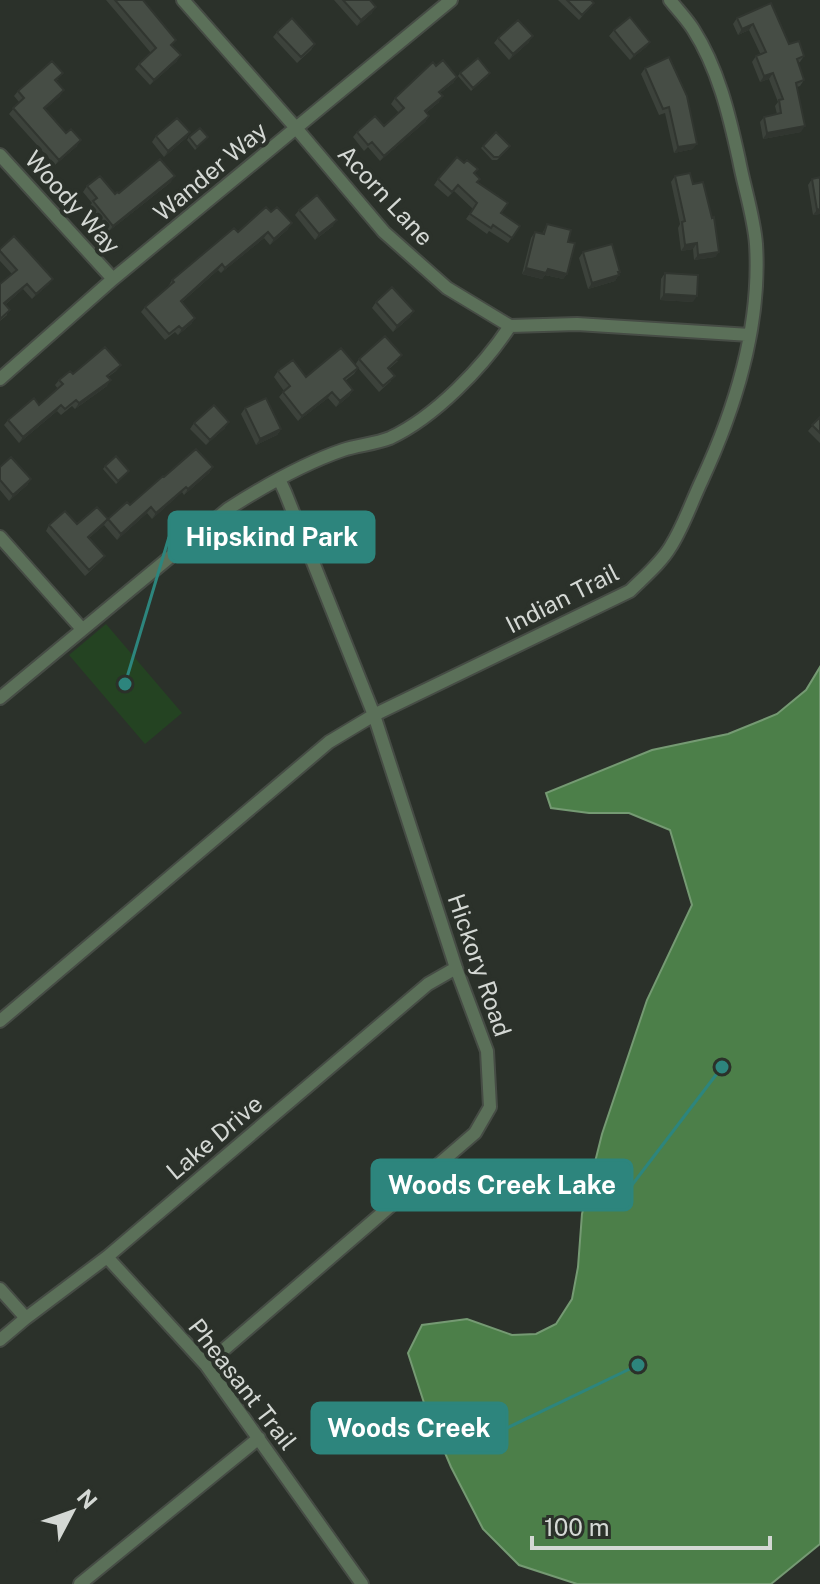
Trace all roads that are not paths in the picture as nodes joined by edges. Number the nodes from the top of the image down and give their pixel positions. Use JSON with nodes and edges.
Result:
{"nodes":[{"id":1,"x":183,"y":0,"type":"edge"},
{"id":2,"x":451,"y":0,"type":"edge"},
{"id":3,"x":670,"y":0,"type":"edge"},
{"id":4,"x":296,"y":128,"type":"junction"},
{"id":5,"x":0,"y":155,"type":"edge"},
{"id":6,"x":113,"y":279,"type":"junction"},
{"id":7,"x":510,"y":326,"type":"junction"},
{"id":8,"x":750,"y":335,"type":"junction"},
{"id":9,"x":0,"y":379,"type":"edge"},
{"id":10,"x":279,"y":479,"type":"junction"},
{"id":11,"x":0,"y":537,"type":"edge"},
{"id":12,"x":82,"y":629,"type":"junction"},
{"id":13,"x":0,"y":698,"type":"edge"},
{"id":14,"x":374,"y":715,"type":"junction"},
{"id":15,"x":456,"y":968,"type":"junction"},
{"id":16,"x":0,"y":1021,"type":"edge"},
{"id":17,"x":107,"y":1257,"type":"junction"},
{"id":18,"x":0,"y":1289,"type":"edge"},
{"id":19,"x":26,"y":1318,"type":"junction"},
{"id":20,"x":0,"y":1340,"type":"edge"},
{"id":21,"x":206,"y":1365,"type":"junction"},
{"id":22,"x":259,"y":1438,"type":"junction"},
{"id":23,"x":80,"y":1584,"type":"edge"},
{"id":24,"x":362,"y":1584,"type":"edge"}],
"edges":[{"from":1,"to":4,"type":"street","name":"Acorn Lane"},
{"from":2,"to":4,"type":"street","name":"Wander Way"},
{"from":3,"to":8,"type":"street","name":"Indian Trail"},
{"from":4,"to":6,"type":"street","name":"Wander Way"},
{"from":4,"to":7,"type":"street","name":"Acorn Lane"},
{"from":5,"to":6,"type":"street","name":"Woody Way"},
{"from":6,"to":9,"type":"street","name":"Wander Way"},
{"from":7,"to":8,"type":"street"},
{"from":7,"to":10,"type":"street"},
{"from":8,"to":14,"type":"street","name":"Indian Trail"},
{"from":10,"to":12,"type":"street"},
{"from":10,"to":14,"type":"street","name":"Hickory Road"},
{"from":11,"to":12,"type":"street"},
{"from":12,"to":13,"type":"street"},
{"from":14,"to":15,"type":"street","name":"Hickory Road"},
{"from":14,"to":16,"type":"street","name":"Indian Trail"},
{"from":15,"to":17,"type":"street","name":"Lake Drive"},
{"from":15,"to":21,"type":"street","name":"Hickory Road"},
{"from":17,"to":19,"type":"street","name":"Lake Drive"},
{"from":17,"to":21,"type":"street","name":"Pheasant Trail"},
{"from":18,"to":19,"type":"street"},
{"from":19,"to":20,"type":"street","name":"Lake Drive"},
{"from":21,"to":22,"type":"street","name":"Pheasant Trail"},
{"from":22,"to":23,"type":"street"},
{"from":22,"to":24,"type":"street","name":"Pheasant Trail"}]}
